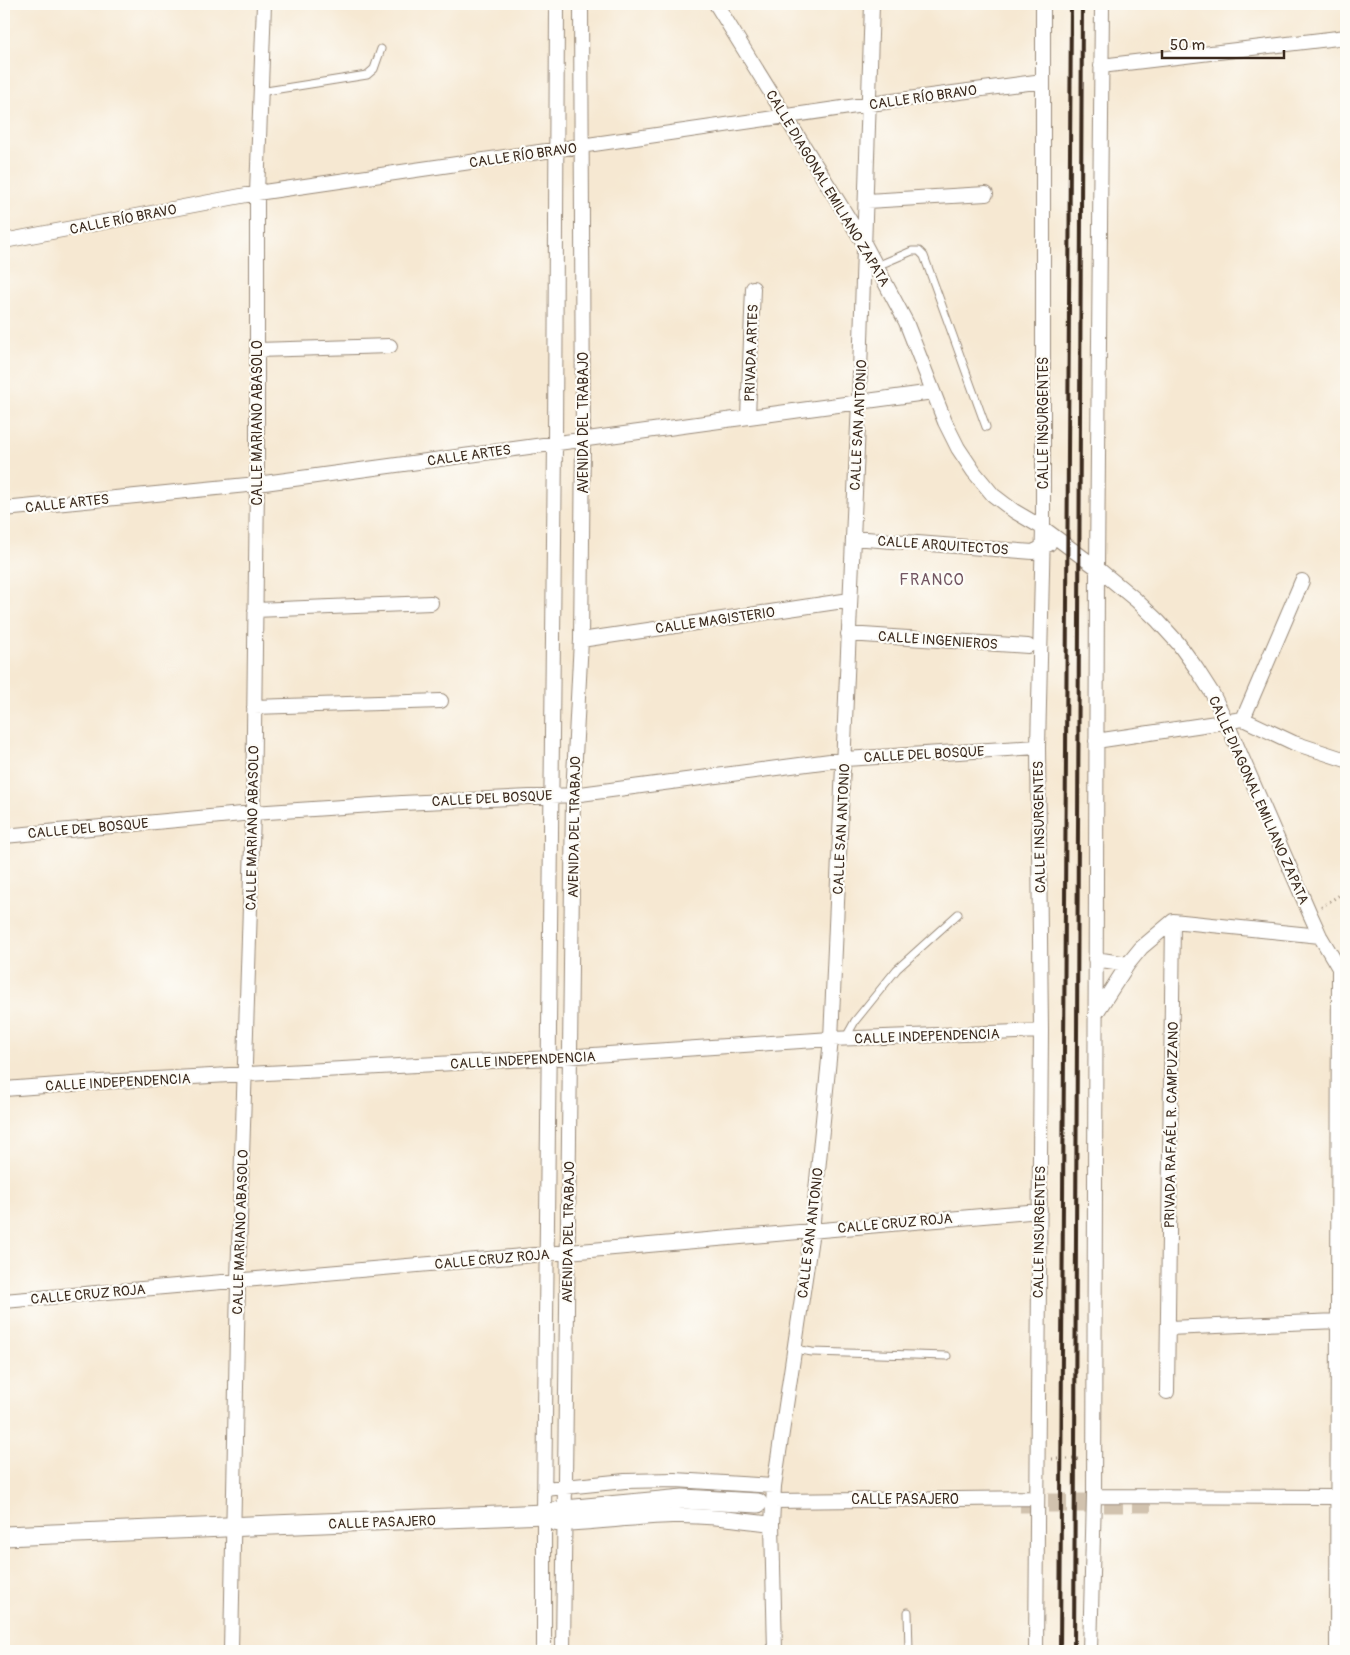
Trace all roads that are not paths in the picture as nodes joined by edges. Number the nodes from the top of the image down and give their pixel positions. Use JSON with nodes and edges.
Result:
{"nodes":[{"id":1,"x":264,"y":4,"type":"edge"},
{"id":2,"x":557,"y":4,"type":"edge"},
{"id":3,"x":581,"y":4,"type":"edge"},
{"id":4,"x":716,"y":4,"type":"edge"},
{"id":5,"x":872,"y":4,"type":"edge"},
{"id":6,"x":1043,"y":4,"type":"edge"},
{"id":7,"x":1102,"y":4,"type":"edge"},
{"id":8,"x":1346,"y":37,"type":"edge"},
{"id":9,"x":381,"y":49,"type":"dead end"},
{"id":10,"x":1101,"y":66,"type":"junction"},
{"id":11,"x":1043,"y":81,"type":"junction"},
{"id":12,"x":260,"y":92,"type":"junction"},
{"id":13,"x":870,"y":104,"type":"junction"},
{"id":14,"x":786,"y":117,"type":"junction"},
{"id":15,"x":582,"y":147,"type":"junction"},
{"id":16,"x":557,"y":151,"type":"junction"},
{"id":17,"x":257,"y":193,"type":"junction"},
{"id":18,"x":986,"y":194,"type":"dead end"},
{"id":19,"x":867,"y":201,"type":"junction"},
{"id":20,"x":4,"y":241,"type":"edge"},
{"id":21,"x":866,"y":245,"type":"junction"},
{"id":22,"x":877,"y":266,"type":"junction"},
{"id":23,"x":754,"y":288,"type":"dead end"},
{"id":24,"x":390,"y":346,"type":"dead end"},
{"id":25,"x":257,"y":350,"type":"junction"},
{"id":26,"x":933,"y":392,"type":"junction"},
{"id":27,"x":859,"y":402,"type":"junction"},
{"id":28,"x":748,"y":417,"type":"junction"},
{"id":29,"x":986,"y":427,"type":"dead end"},
{"id":30,"x":583,"y":440,"type":"junction"},
{"id":31,"x":555,"y":443,"type":"junction"},
{"id":32,"x":257,"y":484,"type":"junction"},
{"id":33,"x":4,"y":509,"type":"edge"},
{"id":34,"x":1043,"y":528,"type":"junction"},
{"id":35,"x":853,"y":538,"type":"junction"},
{"id":36,"x":1058,"y":540,"type":"junction"},
{"id":37,"x":1038,"y":549,"type":"junction"},
{"id":38,"x":1097,"y":568,"type":"junction"},
{"id":39,"x":1302,"y":581,"type":"dead end"},
{"id":40,"x":850,"y":600,"type":"junction"},
{"id":41,"x":431,"y":603,"type":"dead end"},
{"id":42,"x":255,"y":610,"type":"junction"},
{"id":43,"x":848,"y":634,"type":"junction"},
{"id":44,"x":581,"y":640,"type":"junction"},
{"id":45,"x":1028,"y":646,"type":"dead end"},
{"id":46,"x":441,"y":701,"type":"dead end"},
{"id":47,"x":254,"y":707,"type":"junction"},
{"id":48,"x":1243,"y":719,"type":"junction"},
{"id":49,"x":1226,"y":721,"type":"junction"},
{"id":50,"x":1096,"y":741,"type":"junction"},
{"id":51,"x":1038,"y":747,"type":"junction"},
{"id":52,"x":844,"y":758,"type":"junction"},
{"id":53,"x":1346,"y":760,"type":"edge"},
{"id":54,"x":551,"y":795,"type":"junction"},
{"id":55,"x":573,"y":795,"type":"junction"},
{"id":56,"x":253,"y":813,"type":"junction"},
{"id":57,"x":4,"y":836,"type":"edge"},
{"id":58,"x":958,"y":914,"type":"dead end"},
{"id":59,"x":1173,"y":921,"type":"junction"},
{"id":60,"x":1320,"y":936,"type":"junction"},
{"id":61,"x":1095,"y":959,"type":"junction"},
{"id":62,"x":1128,"y":964,"type":"junction"},
{"id":63,"x":1343,"y":975,"type":"edge"},
{"id":64,"x":1095,"y":1015,"type":"junction"},
{"id":65,"x":1041,"y":1031,"type":"junction"},
{"id":66,"x":838,"y":1039,"type":"junction"},
{"id":67,"x":570,"y":1057,"type":"junction"},
{"id":68,"x":549,"y":1058,"type":"junction"},
{"id":69,"x":245,"y":1075,"type":"junction"},
{"id":70,"x":4,"y":1089,"type":"edge"},
{"id":71,"x":1040,"y":1210,"type":"junction"},
{"id":72,"x":812,"y":1230,"type":"junction"},
{"id":73,"x":568,"y":1252,"type":"junction"},
{"id":74,"x":548,"y":1254,"type":"junction"},
{"id":75,"x":238,"y":1281,"type":"junction"},
{"id":76,"x":4,"y":1301,"type":"edge"},
{"id":77,"x":1338,"y":1321,"type":"junction"},
{"id":78,"x":1168,"y":1328,"type":"junction"},
{"id":79,"x":795,"y":1349,"type":"junction"},
{"id":80,"x":948,"y":1356,"type":"dead end"},
{"id":81,"x":1167,"y":1392,"type":"dead end"},
{"id":82,"x":774,"y":1486,"type":"junction"},
{"id":83,"x":566,"y":1487,"type":"junction"},
{"id":84,"x":545,"y":1489,"type":"junction"},
{"id":85,"x":1094,"y":1496,"type":"junction"},
{"id":86,"x":1037,"y":1498,"type":"junction"},
{"id":87,"x":766,"y":1502,"type":"junction"},
{"id":88,"x":1343,"y":1502,"type":"edge"},
{"id":89,"x":565,"y":1517,"type":"junction"},
{"id":90,"x":544,"y":1519,"type":"junction"},
{"id":91,"x":772,"y":1524,"type":"junction"},
{"id":92,"x":234,"y":1528,"type":"junction"},
{"id":93,"x":4,"y":1536,"type":"edge"},
{"id":94,"x":908,"y":1612,"type":"dead end"},
{"id":95,"x":230,"y":1651,"type":"edge"},
{"id":96,"x":544,"y":1651,"type":"edge"},
{"id":97,"x":563,"y":1651,"type":"edge"},
{"id":98,"x":775,"y":1651,"type":"edge"},
{"id":99,"x":909,"y":1651,"type":"edge"},
{"id":100,"x":1036,"y":1651,"type":"edge"},
{"id":101,"x":1090,"y":1651,"type":"edge"},
{"id":102,"x":1337,"y":1651,"type":"edge"}],
"edges":[{"from":1,"to":12,"type":"street","name":"CALLE MARIANO ABASOLO"},
{"from":2,"to":16,"type":"street","name":"AVENIDA DEL TRABAJO"},
{"from":3,"to":15,"type":"street","name":"AVENIDA DEL TRABAJO"},
{"from":4,"to":14,"type":"street","name":"CALLE DIAGONAL EMILIANO ZAPATA"},
{"from":5,"to":13,"type":"street","name":"CALLE SAN ANTONIO"},
{"from":6,"to":11,"type":"street","name":"CALLE INSURGENTES"},
{"from":7,"to":10,"type":"street"},
{"from":8,"to":10,"type":"street"},
{"from":9,"to":12,"type":"lane"},
{"from":10,"to":38,"type":"street"},
{"from":11,"to":13,"type":"street","name":"CALLE RÍO BRAVO"},
{"from":11,"to":34,"type":"street","name":"CALLE INSURGENTES"},
{"from":12,"to":17,"type":"street","name":"CALLE MARIANO ABASOLO"},
{"from":13,"to":14,"type":"street","name":"CALLE RÍO BRAVO"},
{"from":13,"to":19,"type":"street","name":"CALLE SAN ANTONIO"},
{"from":14,"to":15,"type":"street","name":"CALLE RÍO BRAVO"},
{"from":14,"to":21,"type":"street","name":"CALLE DIAGONAL EMILIANO ZAPATA"},
{"from":15,"to":16,"type":"street","name":"CALLE RÍO BRAVO"},
{"from":15,"to":30,"type":"street","name":"AVENIDA DEL TRABAJO"},
{"from":16,"to":17,"type":"street","name":"CALLE RÍO BRAVO"},
{"from":16,"to":31,"type":"street","name":"AVENIDA DEL TRABAJO"},
{"from":17,"to":20,"type":"street","name":"CALLE RÍO BRAVO"},
{"from":17,"to":25,"type":"street","name":"CALLE MARIANO ABASOLO"},
{"from":18,"to":19,"type":"street"},
{"from":19,"to":21,"type":"street","name":"CALLE SAN ANTONIO"},
{"from":21,"to":22,"type":"street","name":"CALLE DIAGONAL EMILIANO ZAPATA"},
{"from":21,"to":27,"type":"street","name":"CALLE SAN ANTONIO"},
{"from":22,"to":26,"type":"street","name":"CALLE DIAGONAL EMILIANO ZAPATA"},
{"from":22,"to":29,"type":"lane"},
{"from":23,"to":28,"type":"street","name":"PRIVADA ARTES"},
{"from":24,"to":25,"type":"street"},
{"from":25,"to":32,"type":"street","name":"CALLE MARIANO ABASOLO"},
{"from":26,"to":27,"type":"street","name":"CALLE ARTES"},
{"from":26,"to":34,"type":"street","name":"CALLE DIAGONAL EMILIANO ZAPATA"},
{"from":27,"to":28,"type":"street","name":"CALLE ARTES"},
{"from":27,"to":35,"type":"street","name":"CALLE SAN ANTONIO"},
{"from":28,"to":30,"type":"street","name":"CALLE ARTES"},
{"from":30,"to":31,"type":"street","name":"CALLE ARTES"},
{"from":30,"to":44,"type":"street","name":"AVENIDA DEL TRABAJO"},
{"from":31,"to":32,"type":"street","name":"CALLE ARTES"},
{"from":31,"to":54,"type":"street","name":"AVENIDA DEL TRABAJO"},
{"from":32,"to":33,"type":"street","name":"CALLE ARTES"},
{"from":32,"to":42,"type":"street","name":"CALLE MARIANO ABASOLO"},
{"from":34,"to":36,"type":"street","name":"CALLE DIAGONAL EMILIANO ZAPATA"},
{"from":34,"to":37,"type":"street","name":"CALLE INSURGENTES"},
{"from":35,"to":37,"type":"street","name":"CALLE ARQUITECTOS"},
{"from":35,"to":40,"type":"street","name":"CALLE SAN ANTONIO"},
{"from":36,"to":37,"type":"street"},
{"from":36,"to":38,"type":"street","name":"CALLE DIAGONAL EMILIANO ZAPATA"},
{"from":37,"to":51,"type":"street","name":"CALLE INSURGENTES"},
{"from":38,"to":49,"type":"street","name":"CALLE DIAGONAL EMILIANO ZAPATA"},
{"from":38,"to":50,"type":"street"},
{"from":39,"to":48,"type":"street"},
{"from":40,"to":43,"type":"street","name":"CALLE SAN ANTONIO"},
{"from":40,"to":44,"type":"street","name":"CALLE MAGISTERIO"},
{"from":41,"to":42,"type":"street"},
{"from":42,"to":47,"type":"street","name":"CALLE MARIANO ABASOLO"},
{"from":43,"to":45,"type":"street","name":"CALLE INGENIEROS"},
{"from":43,"to":52,"type":"street","name":"CALLE SAN ANTONIO"},
{"from":44,"to":55,"type":"street","name":"AVENIDA DEL TRABAJO"},
{"from":46,"to":47,"type":"street"},
{"from":47,"to":56,"type":"street","name":"CALLE MARIANO ABASOLO"},
{"from":48,"to":49,"type":"street"},
{"from":48,"to":53,"type":"street"},
{"from":49,"to":50,"type":"street"},
{"from":49,"to":60,"type":"street","name":"CALLE DIAGONAL EMILIANO ZAPATA"},
{"from":50,"to":61,"type":"street"},
{"from":51,"to":52,"type":"street","name":"CALLE DEL BOSQUE"},
{"from":51,"to":65,"type":"street","name":"CALLE INSURGENTES"},
{"from":52,"to":55,"type":"street","name":"CALLE DEL BOSQUE"},
{"from":52,"to":66,"type":"street","name":"CALLE SAN ANTONIO"},
{"from":54,"to":55,"type":"street","name":"CALLE DEL BOSQUE"},
{"from":54,"to":56,"type":"street","name":"CALLE DEL BOSQUE"},
{"from":54,"to":68,"type":"street","name":"AVENIDA DEL TRABAJO"},
{"from":55,"to":67,"type":"street","name":"AVENIDA DEL TRABAJO"},
{"from":56,"to":57,"type":"street","name":"CALLE DEL BOSQUE"},
{"from":56,"to":69,"type":"street","name":"CALLE MARIANO ABASOLO"},
{"from":58,"to":66,"type":"lane"},
{"from":59,"to":60,"type":"street"},
{"from":59,"to":62,"type":"street"},
{"from":59,"to":78,"type":"street","name":"PRIVADA RAFAÉL R. CAMPUZANO"},
{"from":60,"to":63,"type":"street","name":"CALLE DIAGONAL EMILIANO ZAPATA"},
{"from":61,"to":62,"type":"street"},
{"from":61,"to":64,"type":"street"},
{"from":62,"to":64,"type":"street"},
{"from":63,"to":77,"type":"street"},
{"from":64,"to":85,"type":"street"},
{"from":65,"to":66,"type":"street","name":"CALLE INDEPENDENCIA"},
{"from":65,"to":71,"type":"street","name":"CALLE INSURGENTES"},
{"from":66,"to":67,"type":"street","name":"CALLE INDEPENDENCIA"},
{"from":66,"to":72,"type":"street","name":"CALLE SAN ANTONIO"},
{"from":67,"to":68,"type":"street","name":"CALLE INDEPENDENCIA"},
{"from":67,"to":73,"type":"street","name":"AVENIDA DEL TRABAJO"},
{"from":68,"to":69,"type":"street","name":"CALLE INDEPENDENCIA"},
{"from":68,"to":74,"type":"street","name":"AVENIDA DEL TRABAJO"},
{"from":69,"to":70,"type":"street","name":"CALLE INDEPENDENCIA"},
{"from":69,"to":75,"type":"street","name":"CALLE MARIANO ABASOLO"},
{"from":71,"to":72,"type":"street","name":"CALLE CRUZ ROJA"},
{"from":71,"to":86,"type":"street","name":"CALLE INSURGENTES"},
{"from":72,"to":73,"type":"street","name":"CALLE CRUZ ROJA"},
{"from":72,"to":79,"type":"street","name":"CALLE SAN ANTONIO"},
{"from":73,"to":74,"type":"street","name":"CALLE CRUZ ROJA"},
{"from":73,"to":83,"type":"street","name":"AVENIDA DEL TRABAJO"},
{"from":74,"to":75,"type":"street","name":"CALLE CRUZ ROJA"},
{"from":74,"to":84,"type":"street","name":"AVENIDA DEL TRABAJO"},
{"from":75,"to":76,"type":"street","name":"CALLE CRUZ ROJA"},
{"from":75,"to":92,"type":"street","name":"CALLE MARIANO ABASOLO"},
{"from":77,"to":78,"type":"street"},
{"from":77,"to":88,"type":"street"},
{"from":78,"to":81,"type":"street","name":"PRIVADA RAFAÉL R. CAMPUZANO"},
{"from":79,"to":80,"type":"lane"},
{"from":79,"to":82,"type":"street","name":"CALLE SAN ANTONIO"},
{"from":82,"to":83,"type":"street"},
{"from":82,"to":87,"type":"street","name":"CALLE SAN ANTONIO"},
{"from":83,"to":84,"type":"street"},
{"from":83,"to":89,"type":"street","name":"AVENIDA DEL TRABAJO"},
{"from":84,"to":90,"type":"street","name":"AVENIDA DEL TRABAJO"},
{"from":85,"to":88,"type":"street"},
{"from":85,"to":101,"type":"street"},
{"from":86,"to":87,"type":"street","name":"CALLE PASAJERO"},
{"from":86,"to":100,"type":"street","name":"CALLE INSURGENTES"},
{"from":87,"to":89,"type":"street","name":"CALLE PASAJERO"},
{"from":87,"to":91,"type":"street","name":"CALLE SAN ANTONIO"},
{"from":88,"to":102,"type":"street"},
{"from":89,"to":90,"type":"street","name":"CALLE PASAJERO"},
{"from":89,"to":91,"type":"street"},
{"from":89,"to":97,"type":"street","name":"AVENIDA DEL TRABAJO"},
{"from":90,"to":92,"type":"street","name":"CALLE PASAJERO"},
{"from":90,"to":96,"type":"street","name":"AVENIDA DEL TRABAJO"},
{"from":91,"to":98,"type":"street","name":"CALLE SAN ANTONIO"},
{"from":92,"to":93,"type":"street","name":"CALLE PASAJERO"},
{"from":92,"to":95,"type":"street","name":"CALLE MARIANO ABASOLO"},
{"from":94,"to":99,"type":"lane"}]}
